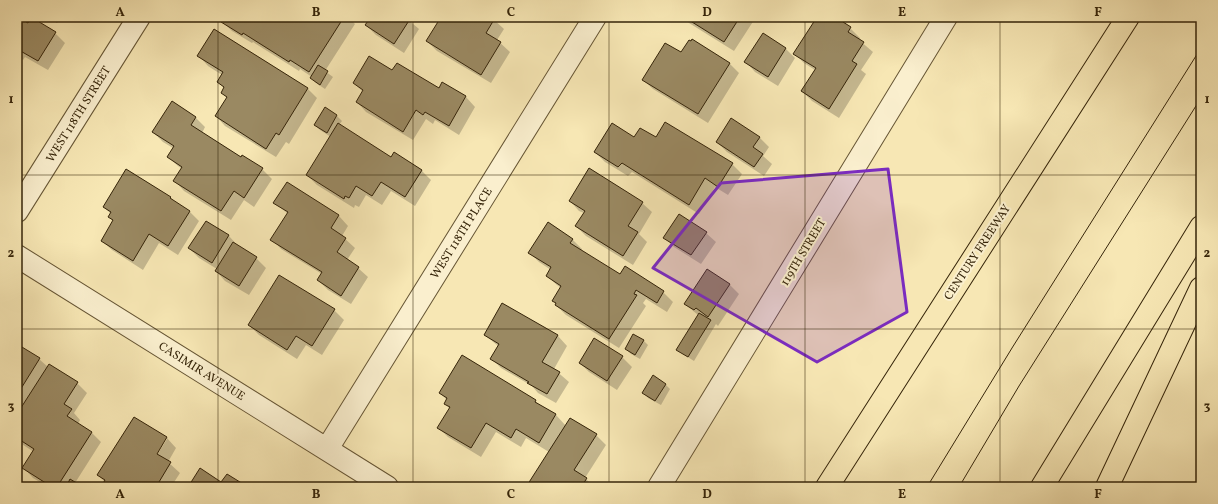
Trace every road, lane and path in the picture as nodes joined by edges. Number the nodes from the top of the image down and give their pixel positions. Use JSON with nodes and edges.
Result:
{"nodes":[{"id":1,"x":139,"y":17,"type":"edge"},
{"id":2,"x":595,"y":17,"type":"edge"},
{"id":3,"x":946,"y":17,"type":"edge"},
{"id":4,"x":1128,"y":17,"type":"edge"},
{"id":5,"x":17,"y":211,"type":"edge"},
{"id":6,"x":1201,"y":227,"type":"edge"},
{"id":7,"x":17,"y":256,"type":"edge"},
{"id":8,"x":1201,"y":288,"type":"edge"},
{"id":9,"x":327,"y":449,"type":"junction"},
{"id":10,"x":387,"y":487,"type":"edge"},
{"id":11,"x":659,"y":487,"type":"edge"},
{"id":12,"x":827,"y":487,"type":"edge"},
{"id":13,"x":1042,"y":487,"type":"edge"},
{"id":14,"x":1107,"y":487,"type":"edge"}],
"edges":[{"from":1,"to":5,"type":"street","name":"WEST 118TH STREET"},
{"from":2,"to":9,"type":"street","name":"WEST 118TH PLACE"},
{"from":3,"to":11,"type":"street","name":"119TH STREET"},
{"from":4,"to":12,"type":"highway","name":"CENTURY FREEWAY"},
{"from":6,"to":13,"type":"highway"},
{"from":7,"to":9,"type":"street","name":"CASIMIR AVENUE"},
{"from":8,"to":14,"type":"highway"},
{"from":9,"to":10,"type":"street","name":"CASIMIR AVENUE"}]}
